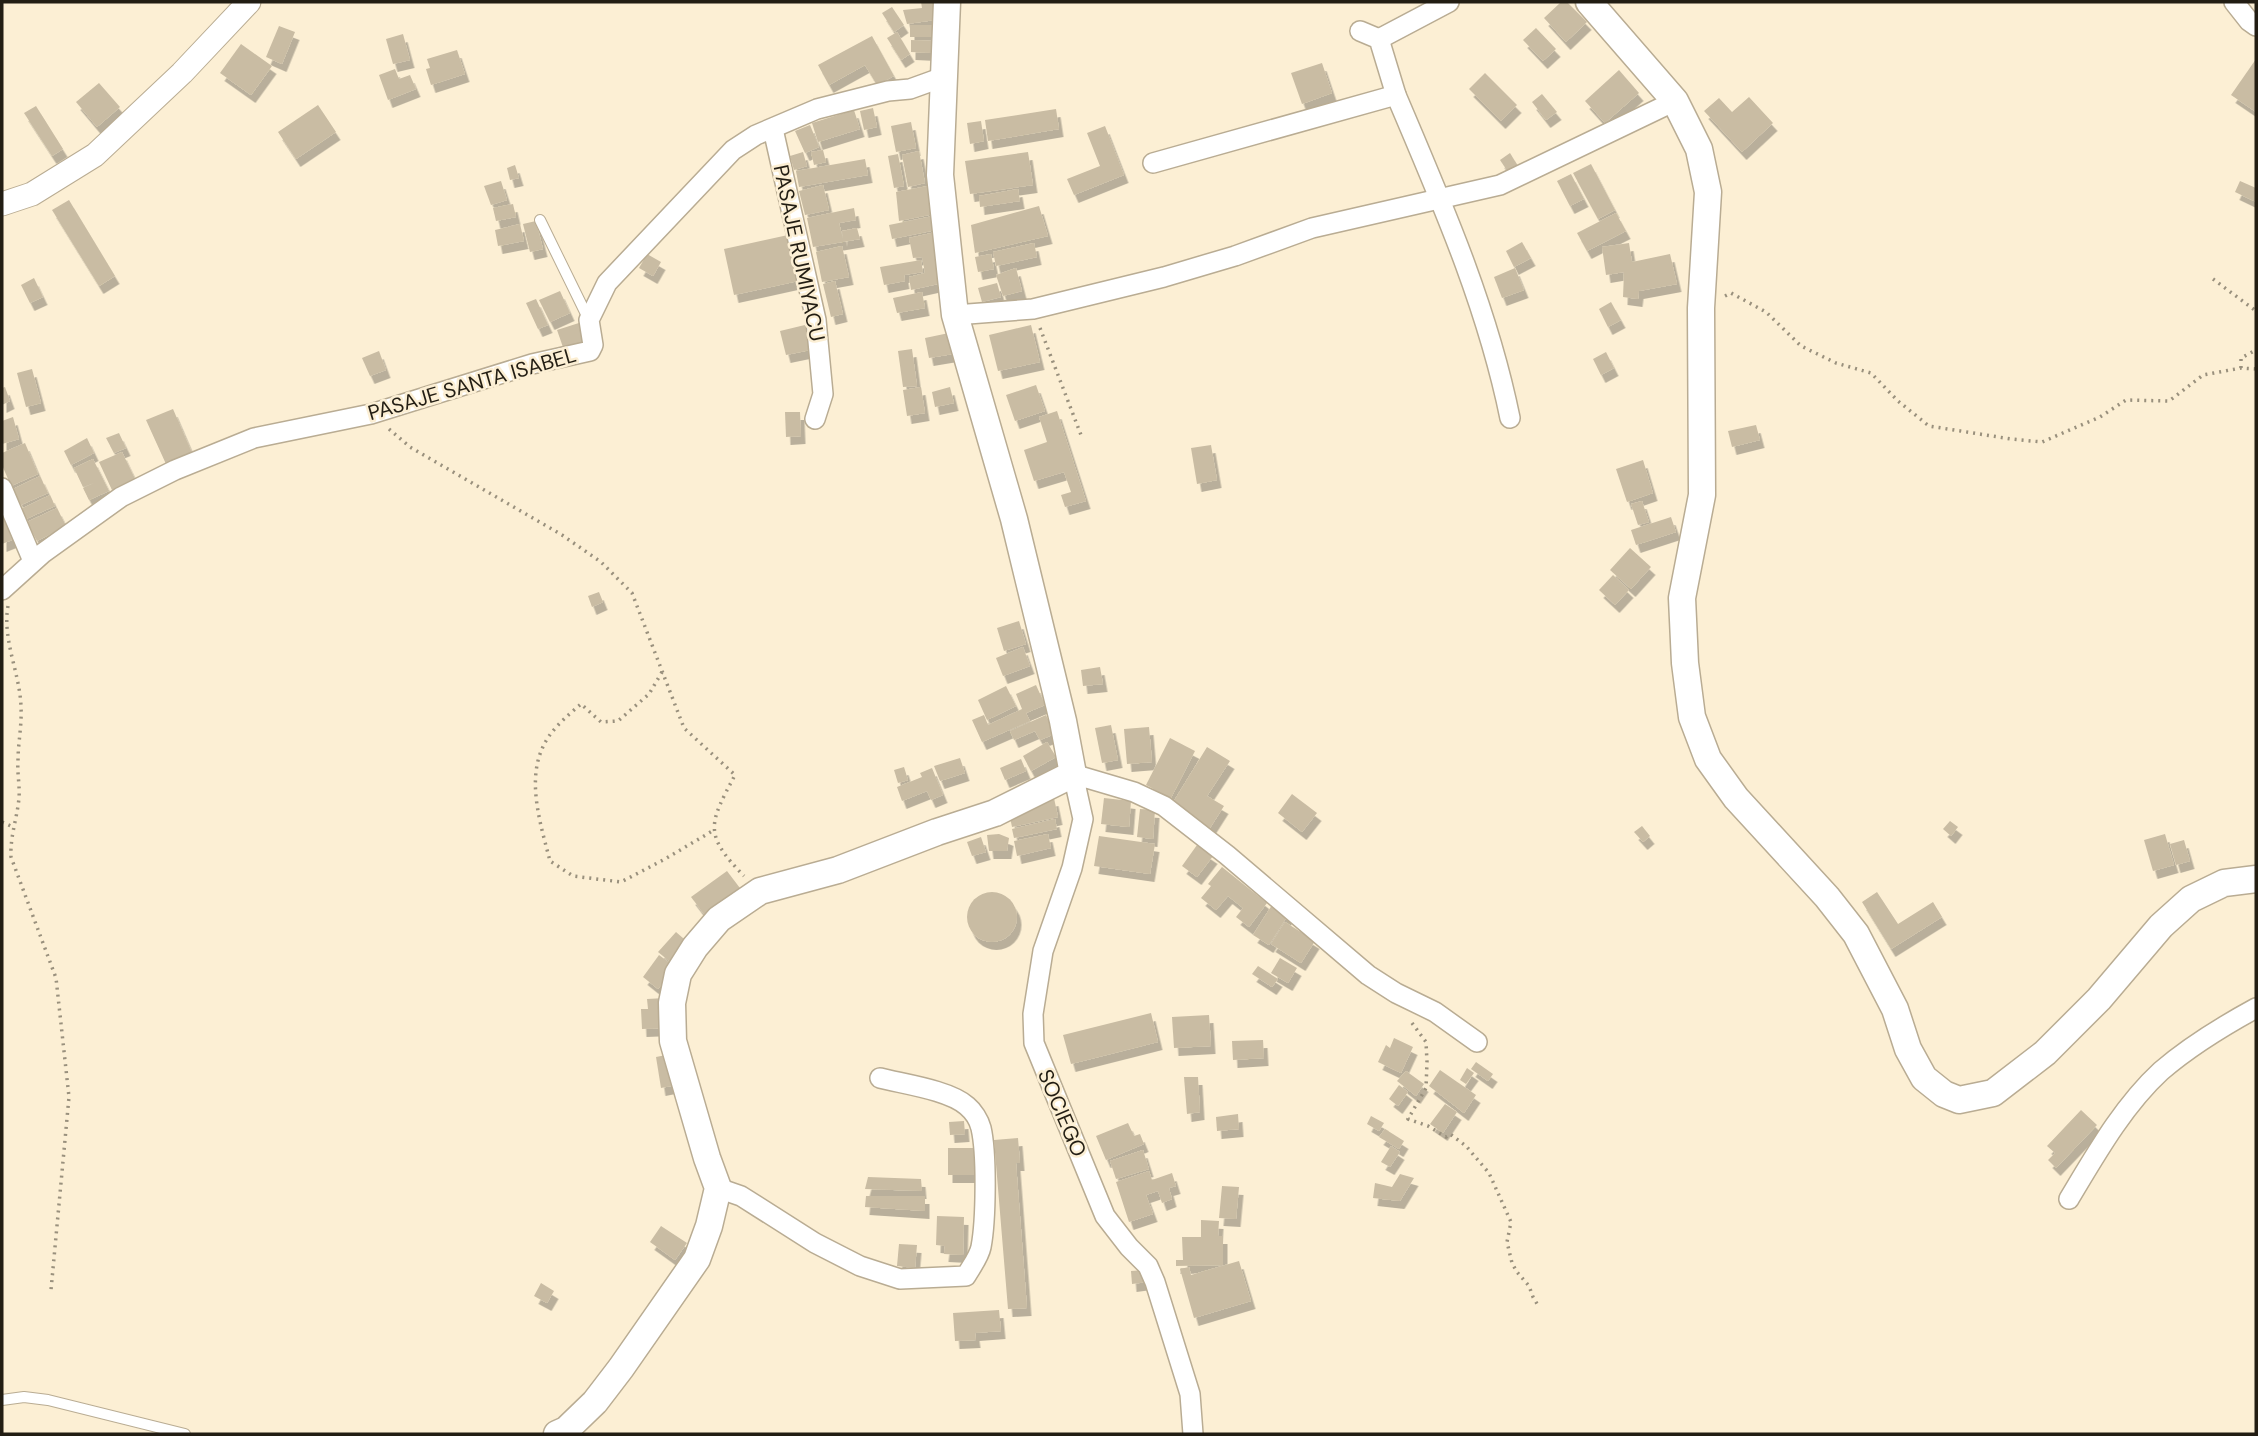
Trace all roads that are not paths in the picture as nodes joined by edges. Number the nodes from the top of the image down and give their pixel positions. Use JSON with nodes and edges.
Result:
{"nodes":[{"id":1,"x":249,"y":2,"type":"edge"},
{"id":2,"x":947,"y":2,"type":"edge"},
{"id":3,"x":1450,"y":2,"type":"edge"},
{"id":4,"x":1589,"y":2,"type":"edge"},
{"id":5,"x":2234,"y":2,"type":"edge"},
{"id":6,"x":2256,"y":26,"type":"edge"},
{"id":7,"x":1360,"y":31,"type":"dead end"},
{"id":8,"x":1379,"y":38,"type":"junction"},
{"id":9,"x":946,"y":76,"type":"junction"},
{"id":10,"x":1396,"y":95,"type":"junction"},
{"id":11,"x":1675,"y":101,"type":"junction"},
{"id":12,"x":773,"y":129,"type":"junction"},
{"id":13,"x":1153,"y":163,"type":"dead end"},
{"id":14,"x":1440,"y":200,"type":"junction"},
{"id":15,"x":2,"y":204,"type":"edge"},
{"id":16,"x":540,"y":220,"type":"dead end"},
{"id":17,"x":955,"y":315,"type":"junction"},
{"id":18,"x":589,"y":320,"type":"junction"},
{"id":19,"x":1510,"y":418,"type":"dead end"},
{"id":20,"x":815,"y":419,"type":"dead end"},
{"id":21,"x":2,"y":488,"type":"edge"},
{"id":22,"x":33,"y":561,"type":"junction"},
{"id":23,"x":2,"y":590,"type":"edge"},
{"id":24,"x":1073,"y":774,"type":"junction"},
{"id":25,"x":2256,"y":879,"type":"edge"},
{"id":26,"x":2256,"y":1008,"type":"edge"},
{"id":27,"x":1477,"y":1042,"type":"dead end"},
{"id":28,"x":880,"y":1078,"type":"dead end"},
{"id":29,"x":718,"y":1188,"type":"junction"},
{"id":30,"x":2070,"y":1199,"type":"dead end"},
{"id":31,"x":2,"y":1400,"type":"edge"},
{"id":32,"x":185,"y":1434,"type":"edge"},
{"id":33,"x":557,"y":1434,"type":"edge"},
{"id":34,"x":1193,"y":1434,"type":"edge"}],
"edges":[{"from":1,"to":15,"type":"street"},
{"from":2,"to":9,"type":"main road"},
{"from":3,"to":8,"type":"street"},
{"from":4,"to":11,"type":"main road"},
{"from":5,"to":6,"type":"street"},
{"from":7,"to":8,"type":"street"},
{"from":8,"to":10,"type":"street"},
{"from":9,"to":12,"type":"street","name":"PASAJE SANTA ISABEL"},
{"from":9,"to":17,"type":"main road"},
{"from":10,"to":13,"type":"street"},
{"from":10,"to":14,"type":"street"},
{"from":11,"to":14,"type":"street"},
{"from":11,"to":25,"type":"main road"},
{"from":12,"to":18,"type":"street","name":"PASAJE SANTA ISABEL"},
{"from":12,"to":20,"type":"street","name":"PASAJE RUMIYACU"},
{"from":14,"to":17,"type":"street"},
{"from":14,"to":19,"type":"street"},
{"from":16,"to":18,"type":"lane"},
{"from":17,"to":24,"type":"main road"},
{"from":18,"to":22,"type":"street","name":"PASAJE SANTA ISABEL"},
{"from":21,"to":22,"type":"street"},
{"from":22,"to":23,"type":"street","name":"PASAJE SANTA ISABEL"},
{"from":24,"to":27,"type":"street"},
{"from":24,"to":29,"type":"main road"},
{"from":24,"to":34,"type":"street","name":"SOCIEGO"},
{"from":26,"to":30,"type":"street"},
{"from":28,"to":29,"type":"street"},
{"from":29,"to":33,"type":"main road"},
{"from":31,"to":32,"type":"lane"}]}
